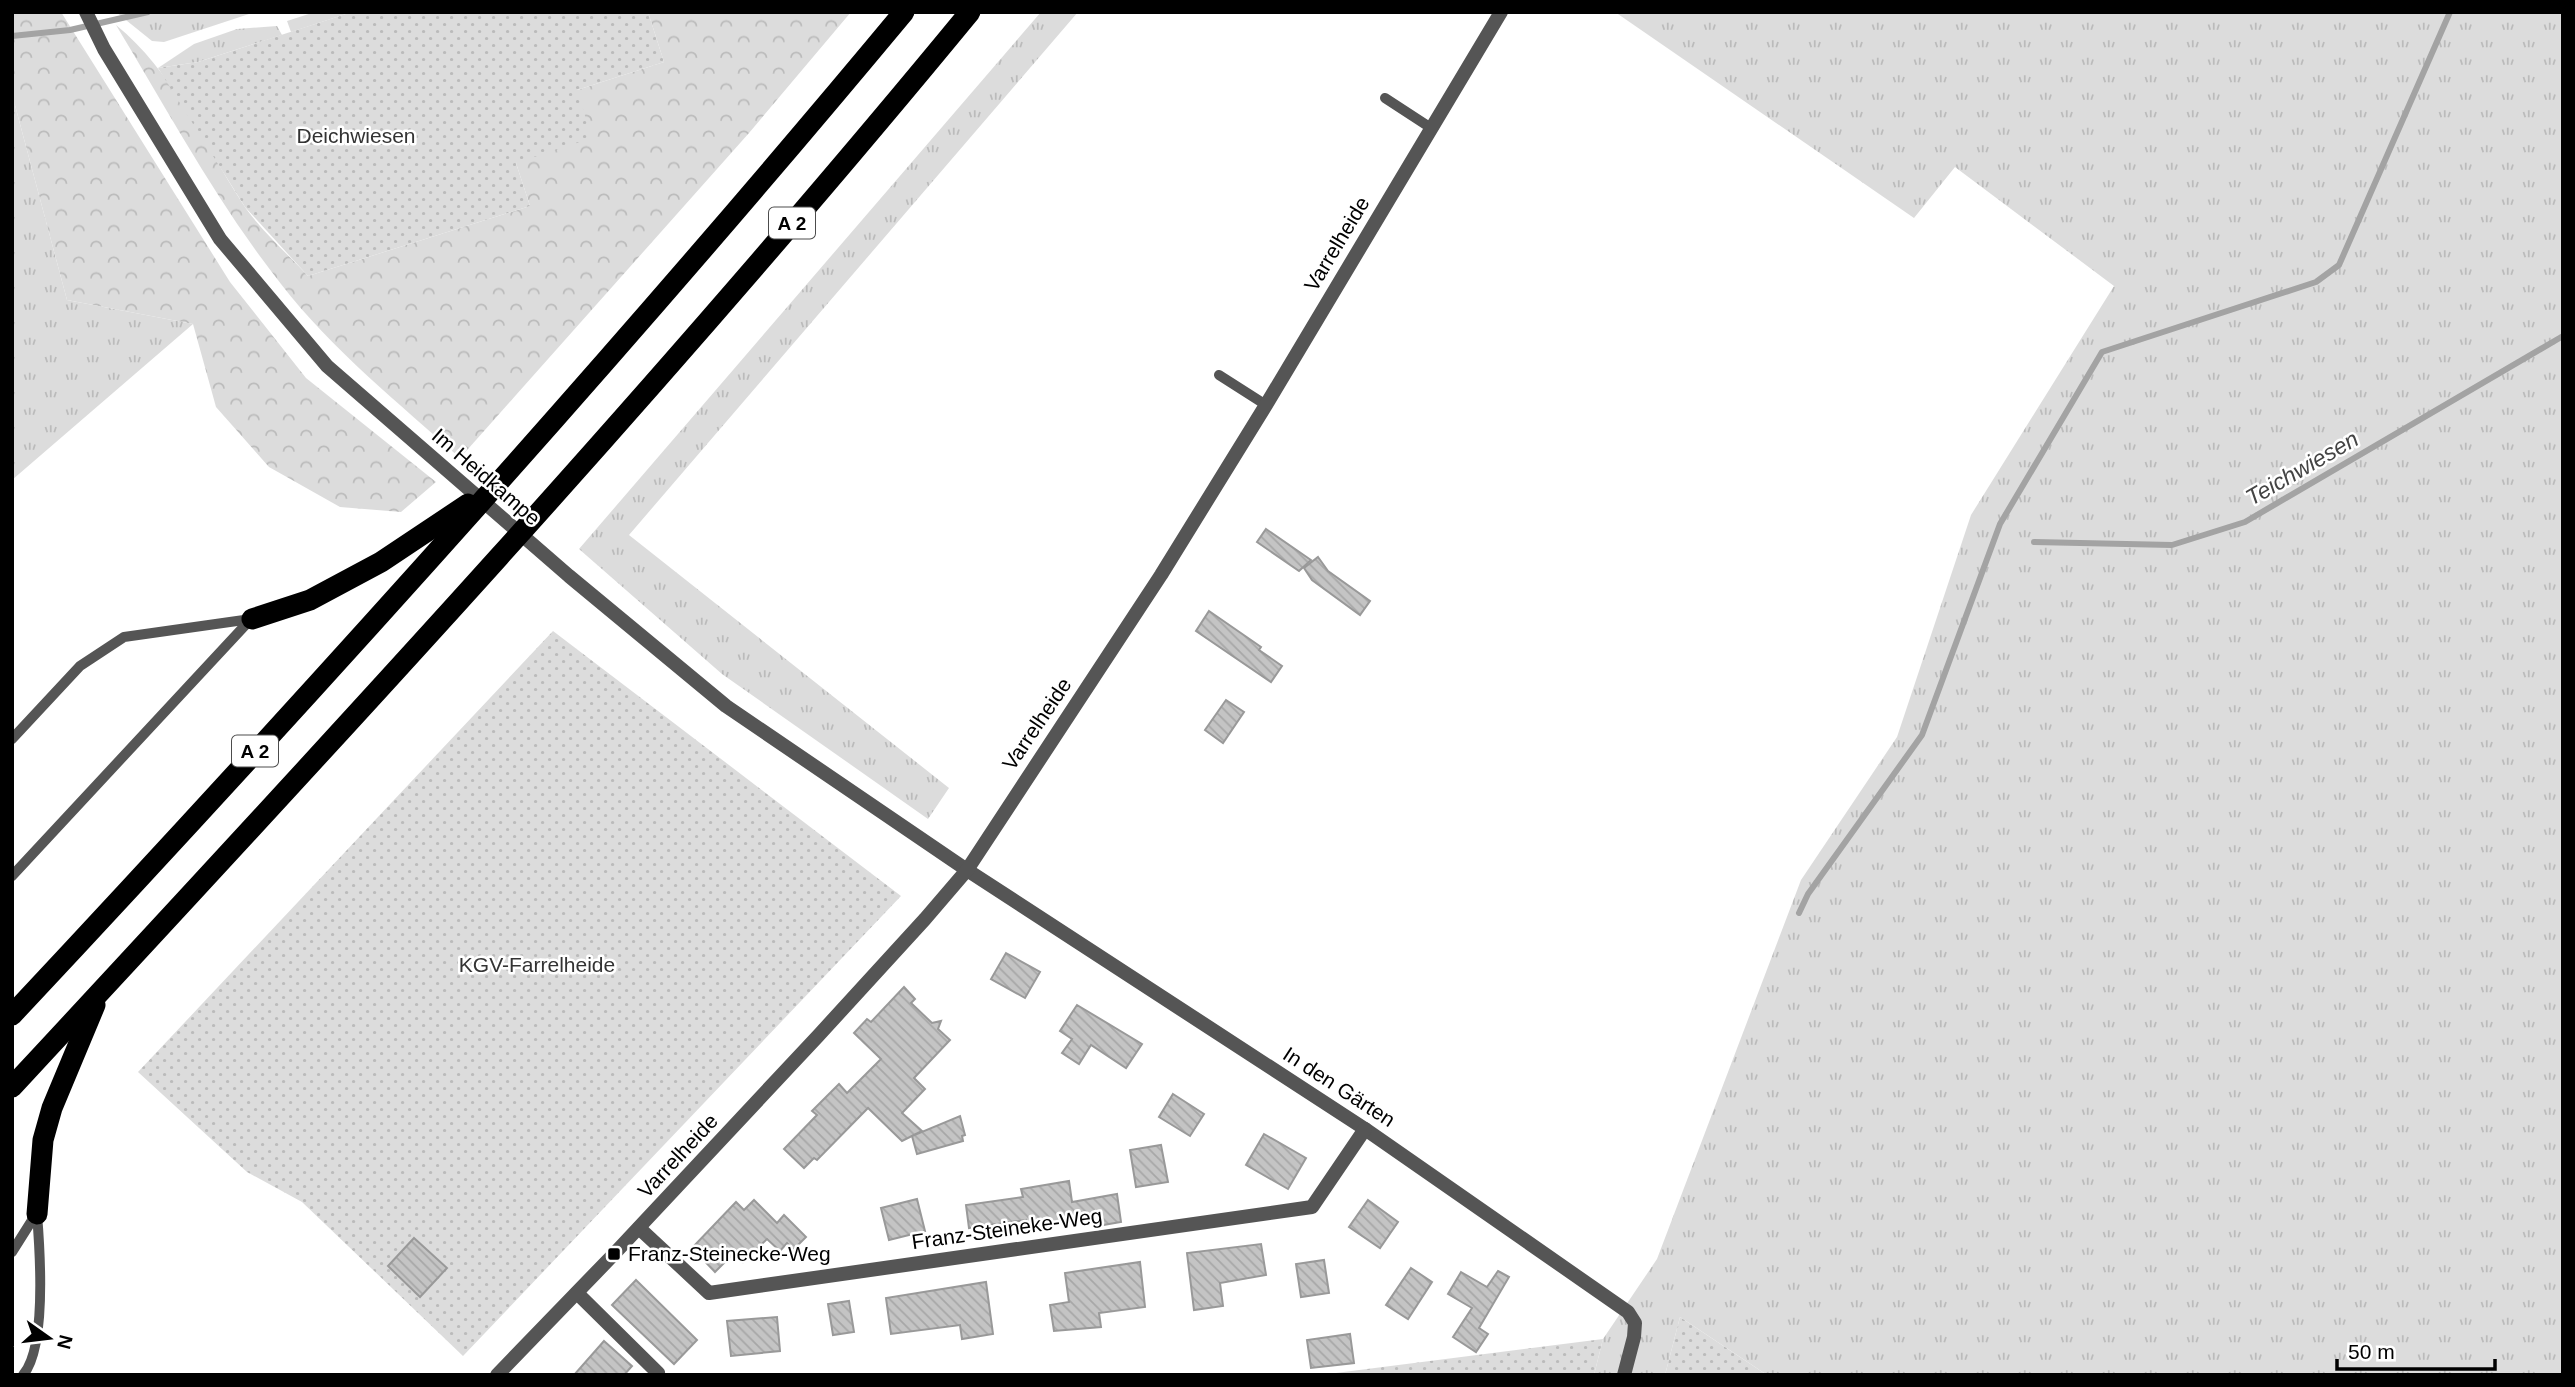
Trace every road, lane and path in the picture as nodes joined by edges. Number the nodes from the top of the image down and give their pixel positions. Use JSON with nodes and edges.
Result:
{"nodes":[{"id":1,"x":86,"y":12,"type":"edge"},
{"id":2,"x":904,"y":12,"type":"edge"},
{"id":3,"x":970,"y":12,"type":"edge"},
{"id":4,"x":1500,"y":12,"type":"edge"},
{"id":5,"x":1385,"y":98,"type":"dead end"},
{"id":6,"x":1431,"y":128,"type":"junction"},
{"id":7,"x":1219,"y":375,"type":"dead end"},
{"id":8,"x":1266,"y":405,"type":"junction"},
{"id":9,"x":496,"y":486,"type":"junction"},
{"id":10,"x":252,"y":618,"type":"junction"},
{"id":11,"x":12,"y":739,"type":"edge"},
{"id":12,"x":967,"y":870,"type":"junction"},
{"id":13,"x":12,"y":876,"type":"edge"},
{"id":14,"x":101,"y":992,"type":"junction"},
{"id":15,"x":12,"y":1015,"type":"edge"},
{"id":16,"x":12,"y":1087,"type":"edge"},
{"id":17,"x":1366,"y":1129,"type":"junction"},
{"id":18,"x":37,"y":1214,"type":"junction"},
{"id":19,"x":639,"y":1228,"type":"junction"},
{"id":20,"x":12,"y":1252,"type":"edge"},
{"id":21,"x":577,"y":1293,"type":"junction"},
{"id":22,"x":23,"y":1375,"type":"edge"},
{"id":23,"x":497,"y":1375,"type":"edge"},
{"id":24,"x":657,"y":1375,"type":"edge"},
{"id":25,"x":1624,"y":1375,"type":"edge"}],
"edges":[{"from":1,"to":12,"type":"street","name":"Im Heidkampe"},
{"from":2,"to":9,"type":"highway","number":"A 2"},
{"from":3,"to":14,"type":"highway","number":"A 2"},
{"from":4,"to":6,"type":"street","name":"Varrelheide"},
{"from":5,"to":6,"type":"lane"},
{"from":6,"to":8,"type":"street","name":"Varrelheide"},
{"from":7,"to":8,"type":"lane"},
{"from":8,"to":12,"type":"street","name":"Varrelheide"},
{"from":9,"to":10,"type":"highway"},
{"from":9,"to":15,"type":"highway","number":"A 2"},
{"from":10,"to":11,"type":"lane"},
{"from":10,"to":13,"type":"lane"},
{"from":12,"to":17,"type":"street","name":"In den Gärten"},
{"from":12,"to":19,"type":"street","name":"Varrelheide"},
{"from":14,"to":16,"type":"highway","number":"A 2"},
{"from":14,"to":18,"type":"highway"},
{"from":17,"to":19,"type":"street","name":"Franz-Steineke-Weg"},
{"from":17,"to":25,"type":"street","name":"In den Gärten"},
{"from":18,"to":20,"type":"lane"},
{"from":18,"to":22,"type":"lane"},
{"from":19,"to":21,"type":"street","name":"Varrelheide"},
{"from":21,"to":23,"type":"street","name":"Varrelheide"},
{"from":21,"to":24,"type":"street"}]}
